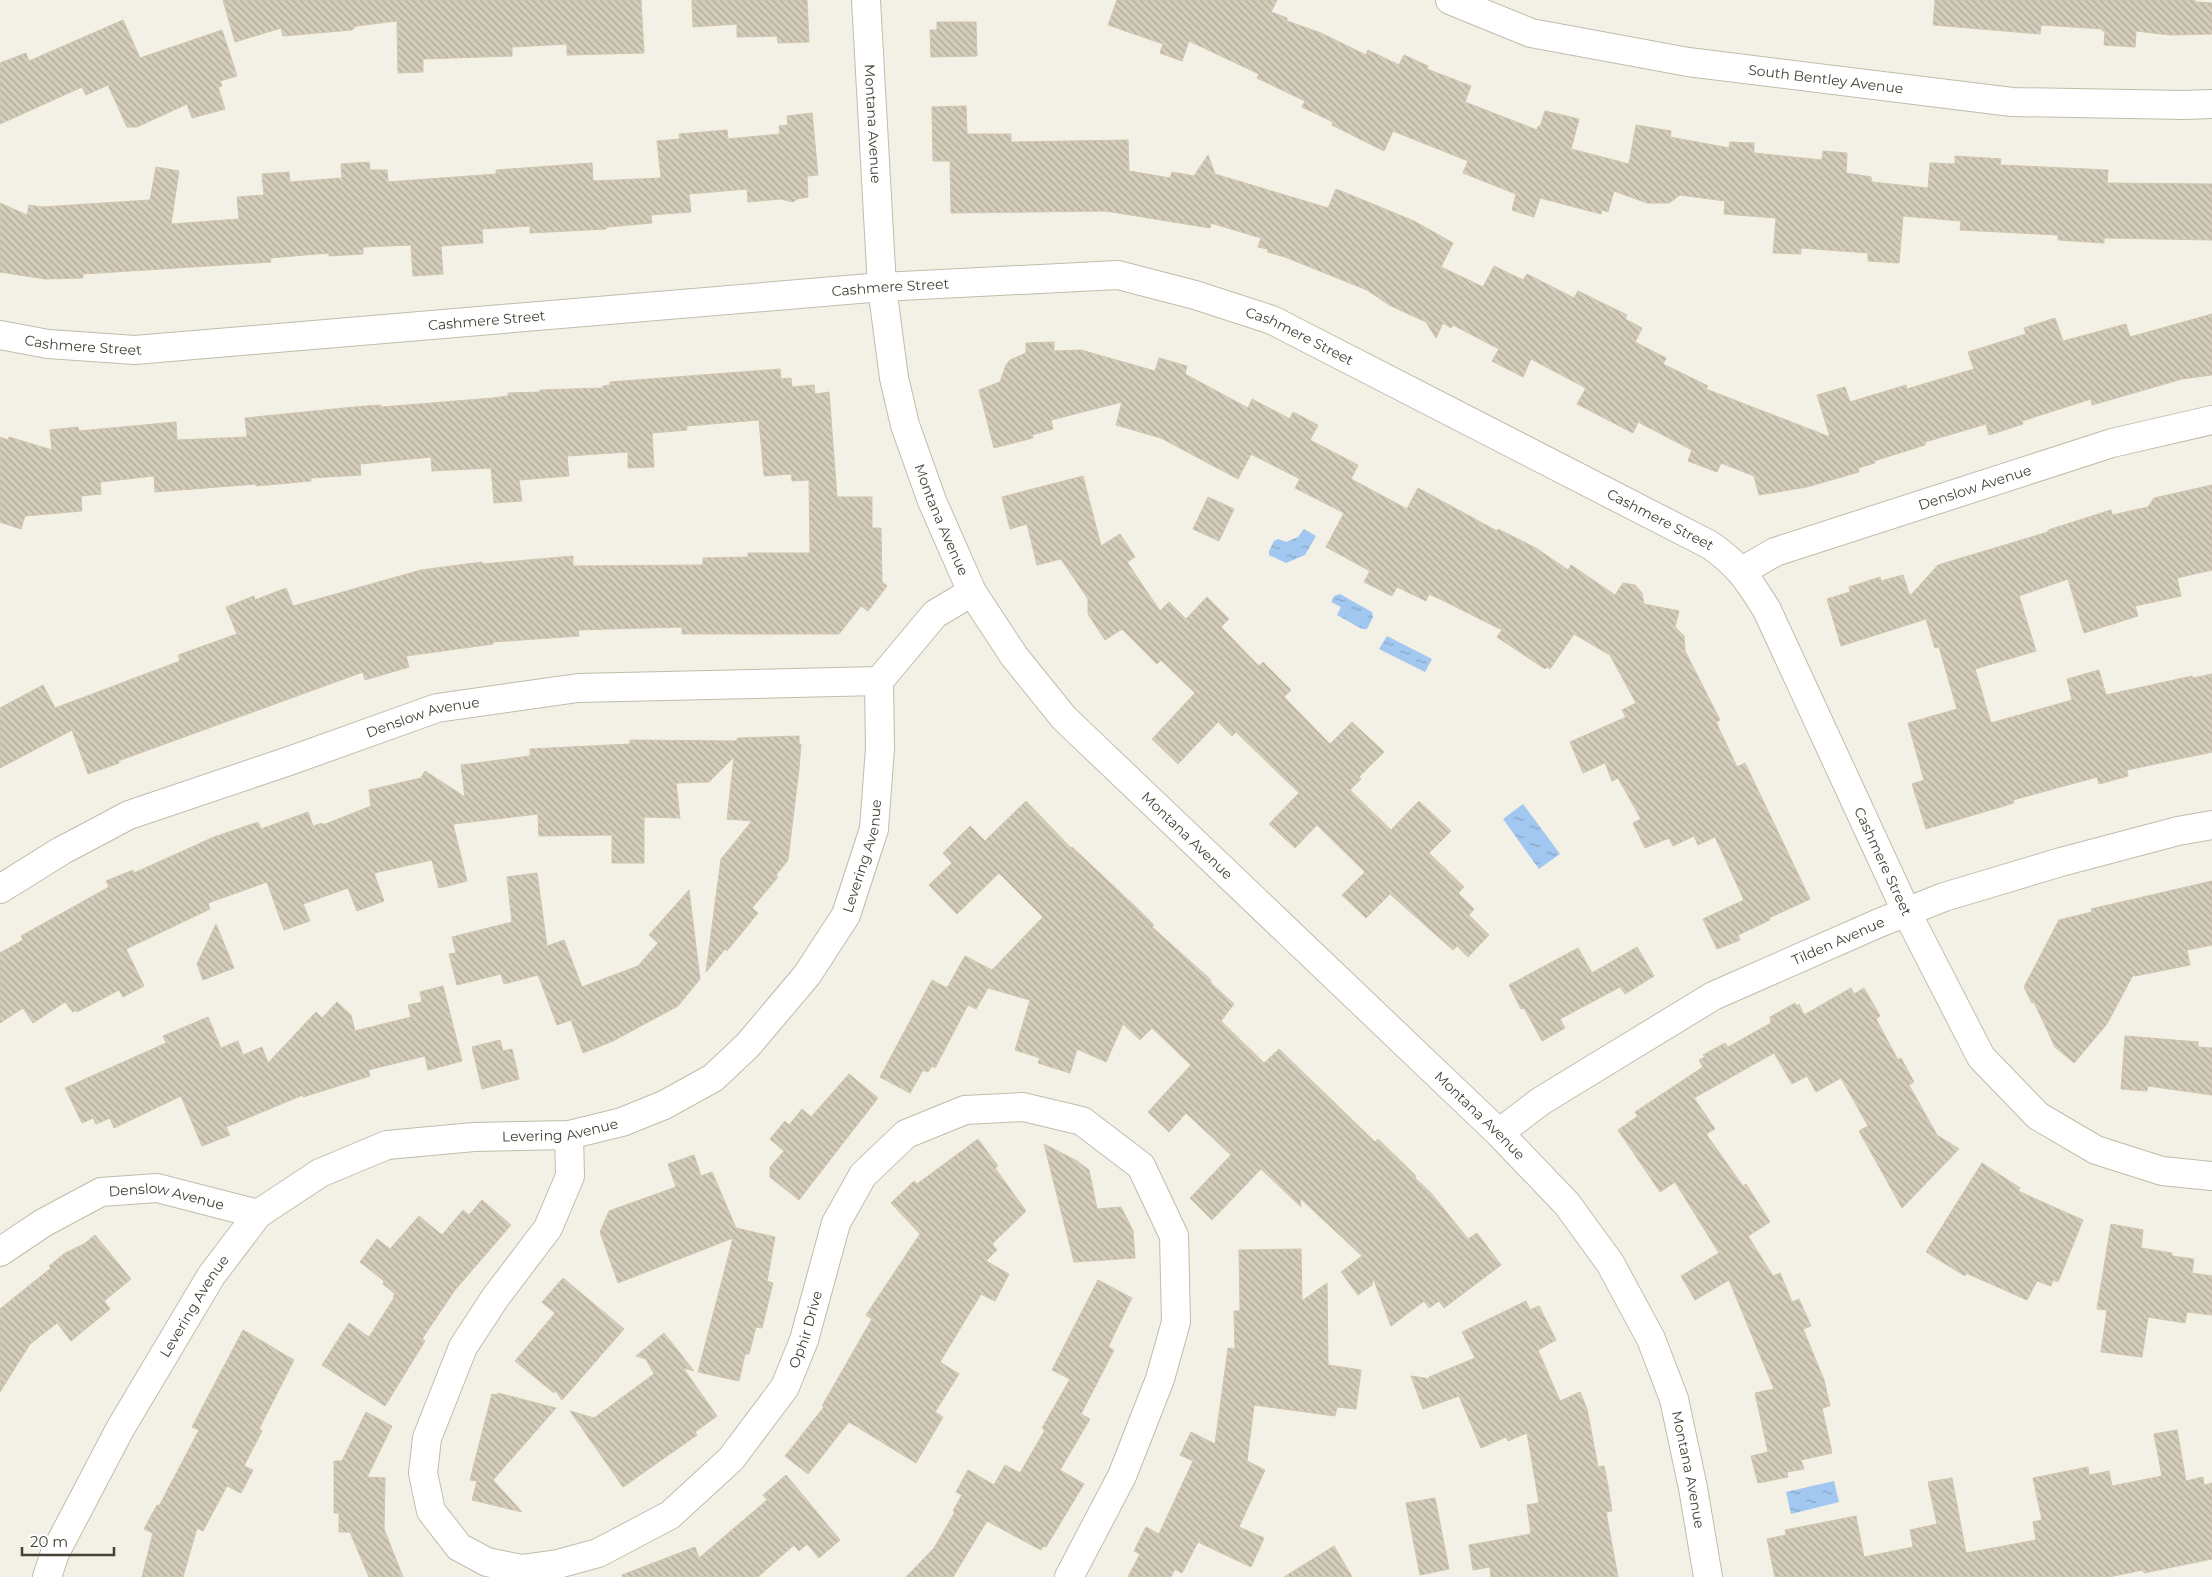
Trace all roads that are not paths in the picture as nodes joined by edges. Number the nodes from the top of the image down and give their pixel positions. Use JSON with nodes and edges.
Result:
{"nodes":[{"id":1,"x":866,"y":0,"type":"edge"},
{"id":2,"x":1450,"y":0,"type":"edge"},
{"id":3,"x":2212,"y":104,"type":"edge"},
{"id":4,"x":882,"y":287,"type":"junction"},
{"id":5,"x":0,"y":335,"type":"edge"},
{"id":6,"x":2212,"y":420,"type":"edge"},
{"id":7,"x":1742,"y":571,"type":"junction"},
{"id":8,"x":972,"y":592,"type":"junction"},
{"id":9,"x":879,"y":681,"type":"junction"},
{"id":10,"x":2212,"y":825,"type":"edge"},
{"id":11,"x":0,"y":889,"type":"edge"},
{"id":12,"x":1906,"y":911,"type":"junction"},
{"id":13,"x":1499,"y":1133,"type":"junction"},
{"id":14,"x":569,"y":1135,"type":"junction"},
{"id":15,"x":2212,"y":1176,"type":"edge"},
{"id":16,"x":258,"y":1214,"type":"junction"},
{"id":17,"x":0,"y":1252,"type":"edge"},
{"id":18,"x":47,"y":1577,"type":"edge"},
{"id":19,"x":1069,"y":1577,"type":"edge"},
{"id":20,"x":1708,"y":1577,"type":"edge"}],
"edges":[{"from":1,"to":4,"type":"street","name":"Montana Avenue"},
{"from":2,"to":3,"type":"street","name":"South Bentley Avenue"},
{"from":4,"to":5,"type":"street","name":"Cashmere Street"},
{"from":4,"to":7,"type":"street","name":"Cashmere Street"},
{"from":4,"to":8,"type":"street","name":"Montana Avenue"},
{"from":6,"to":7,"type":"street","name":"Denslow Avenue"},
{"from":7,"to":12,"type":"street","name":"Cashmere Street"},
{"from":8,"to":9,"type":"street"},
{"from":8,"to":13,"type":"street","name":"Montana Avenue"},
{"from":9,"to":11,"type":"street","name":"Denslow Avenue"},
{"from":9,"to":14,"type":"street","name":"Levering Avenue"},
{"from":10,"to":12,"type":"street","name":"Tilden Avenue"},
{"from":12,"to":13,"type":"street","name":"Tilden Avenue"},
{"from":12,"to":15,"type":"street","name":"Cashmere Street"},
{"from":13,"to":20,"type":"street","name":"Montana Avenue"},
{"from":14,"to":16,"type":"street","name":"Levering Avenue"},
{"from":14,"to":19,"type":"street","name":"Ophir Drive"},
{"from":16,"to":17,"type":"street","name":"Denslow Avenue"},
{"from":16,"to":18,"type":"street","name":"Levering Avenue"}]}
